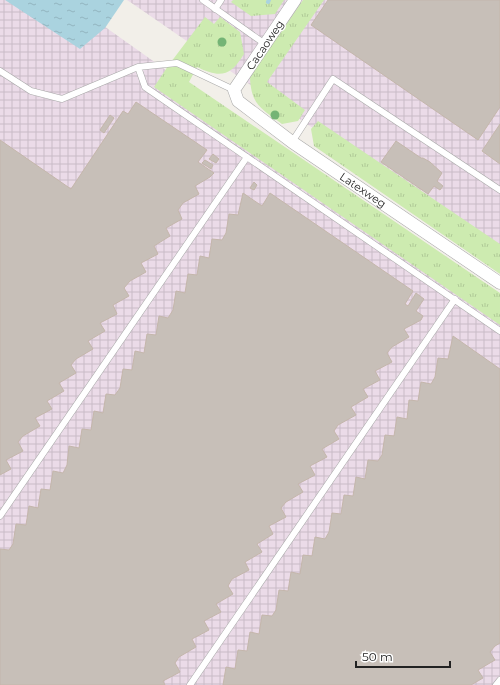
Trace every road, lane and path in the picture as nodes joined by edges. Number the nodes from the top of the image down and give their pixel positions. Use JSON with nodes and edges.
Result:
{"nodes":[{"id":1,"x":203,"y":0,"type":"edge"},
{"id":2,"x":221,"y":0,"type":"edge"},
{"id":3,"x":295,"y":0,"type":"edge"},
{"id":4,"x":216,"y":9,"type":"junction"},
{"id":5,"x":265,"y":44,"type":"junction"},
{"id":6,"x":138,"y":67,"type":"junction"},
{"id":7,"x":0,"y":71,"type":"edge"},
{"id":8,"x":234,"y":90,"type":"junction"},
{"id":9,"x":292,"y":142,"type":"junction"},
{"id":10,"x":247,"y":157,"type":"junction"},
{"id":11,"x":500,"y":190,"type":"edge"},
{"id":12,"x":500,"y":282,"type":"edge"},
{"id":13,"x":455,"y":299,"type":"junction"},
{"id":14,"x":500,"y":331,"type":"edge"},
{"id":15,"x":0,"y":516,"type":"edge"},
{"id":16,"x":500,"y":680,"type":"edge"},
{"id":17,"x":190,"y":685,"type":"edge"},
{"id":18,"x":496,"y":685,"type":"edge"}],
"edges":[{"from":1,"to":4,"type":"lane"},
{"from":2,"to":4,"type":"lane"},
{"from":3,"to":5,"type":"street","name":"Cacaoweg"},
{"from":4,"to":5,"type":"lane"},
{"from":5,"to":8,"type":"street","name":"Cacaoweg"},
{"from":6,"to":7,"type":"lane"},
{"from":6,"to":8,"type":"lane"},
{"from":6,"to":10,"type":"lane"},
{"from":8,"to":9,"type":"street","name":"Latexweg"},
{"from":9,"to":11,"type":"lane"},
{"from":9,"to":12,"type":"street","name":"Latexweg"},
{"from":10,"to":13,"type":"lane"},
{"from":10,"to":15,"type":"lane"},
{"from":13,"to":14,"type":"lane"},
{"from":13,"to":17,"type":"lane"},
{"from":16,"to":18,"type":"lane"}]}
